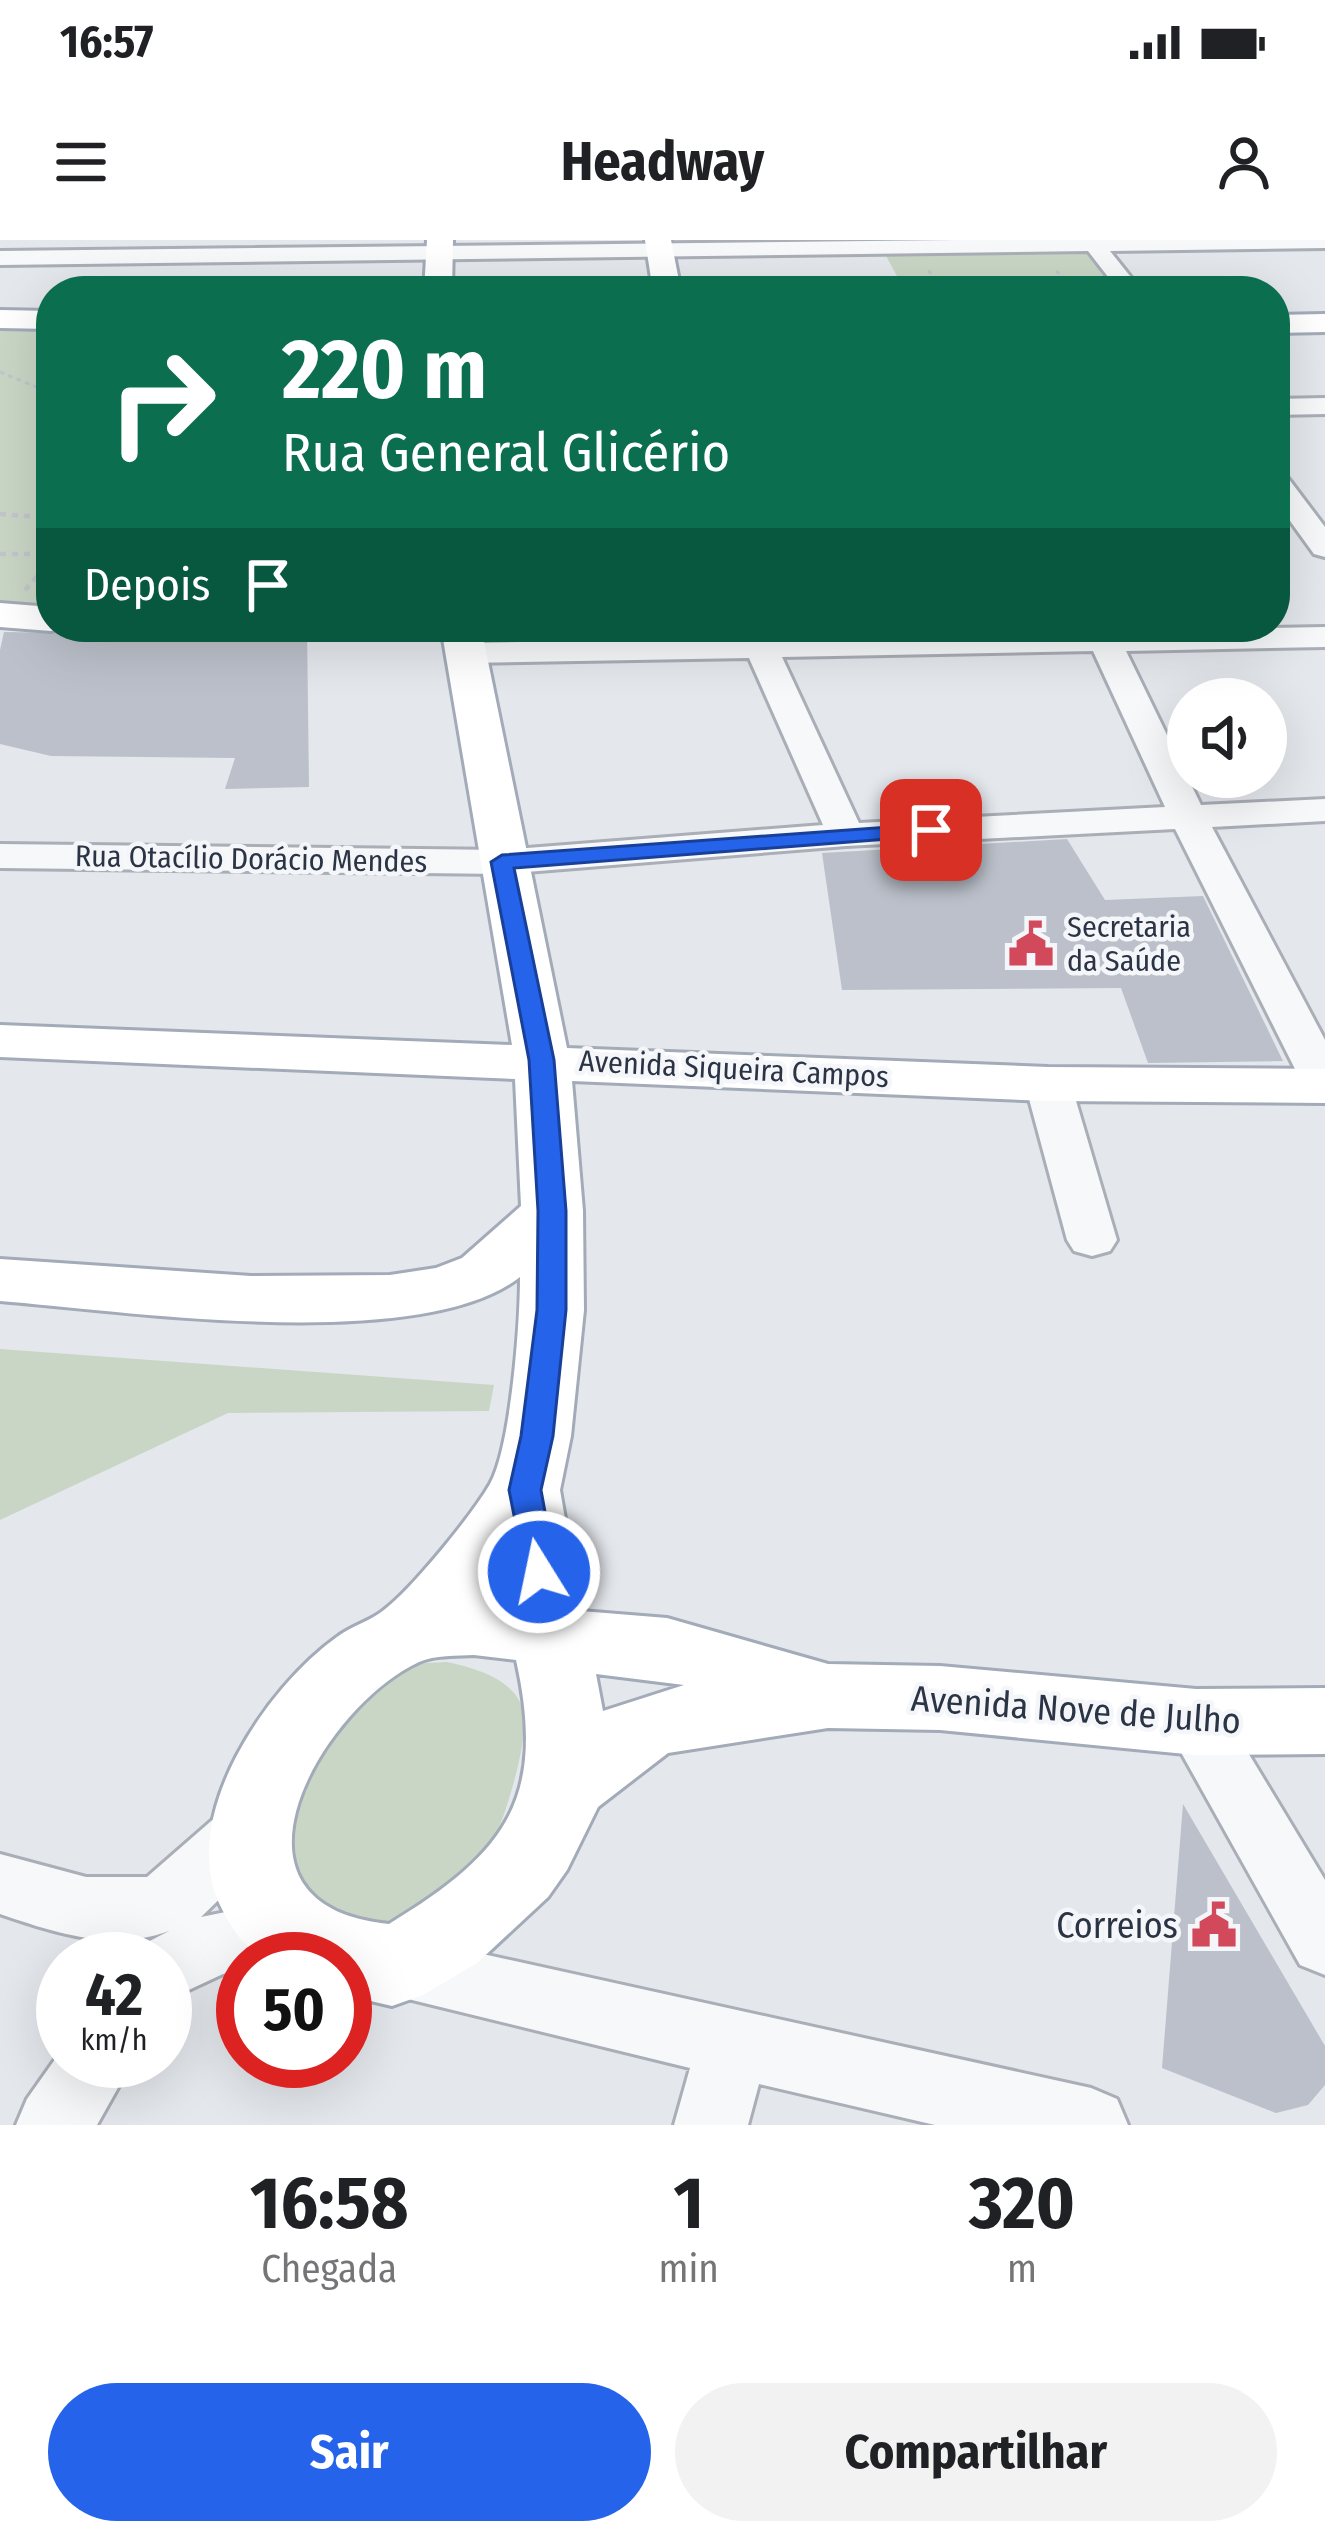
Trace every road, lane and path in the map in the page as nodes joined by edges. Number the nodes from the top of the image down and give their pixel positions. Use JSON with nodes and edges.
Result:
{"nodes":[{"id":1,"x":1091,"y":242,"type":"edge"},
{"id":2,"x":878,"y":244,"type":"edge"},
{"id":3,"x":659,"y":246,"type":"edge"},
{"id":4,"x":1321,"y":246,"type":"edge"},
{"id":5,"x":441,"y":247,"type":"edge"},
{"id":6,"x":0,"y":257,"type":"edge"},
{"id":7,"x":220,"y":257,"type":"edge"},
{"id":8,"x":922,"y":268,"type":"dead end"},
{"id":9,"x":1056,"y":272,"type":"dead end"},
{"id":10,"x":974,"y":273,"type":"dead end"},
{"id":11,"x":664,"y":276,"type":"edge"},
{"id":12,"x":901,"y":276,"type":"edge"},
{"id":13,"x":932,"y":276,"type":"edge"},
{"id":14,"x":969,"y":276,"type":"edge"},
{"id":15,"x":1060,"y":276,"type":"edge"},
{"id":16,"x":1119,"y":276,"type":"edge"},
{"id":17,"x":0,"y":320,"type":"edge"},
{"id":18,"x":36,"y":320,"type":"edge"},
{"id":19,"x":1325,"y":323,"type":"edge"},
{"id":20,"x":1290,"y":324,"type":"edge"},
{"id":21,"x":0,"y":371,"type":"edge"},
{"id":22,"x":36,"y":387,"type":"edge"},
{"id":23,"x":1290,"y":406,"type":"edge"},
{"id":24,"x":1325,"y":406,"type":"edge"},
{"id":25,"x":1325,"y":508,"type":"edge"},
{"id":26,"x":1290,"y":509,"type":"edge"},
{"id":27,"x":0,"y":514,"type":"edge"},
{"id":28,"x":1290,"y":515,"type":"edge"},
{"id":29,"x":36,"y":517,"type":"edge"},
{"id":30,"x":1325,"y":548,"type":"edge"},
{"id":31,"x":0,"y":554,"type":"edge"},
{"id":32,"x":36,"y":554,"type":"edge"},
{"id":33,"x":0,"y":615,"type":"edge"},
{"id":34,"x":36,"y":618,"type":"edge"},
{"id":35,"x":1290,"y":637,"type":"edge"},
{"id":36,"x":1325,"y":637,"type":"edge"},
{"id":37,"x":464,"y":642,"type":"edge"},
{"id":38,"x":758,"y":642,"type":"edge"},
{"id":39,"x":1105,"y":642,"type":"edge"},
{"id":40,"x":1325,"y":810,"type":"edge"},
{"id":41,"x":1187,"y":814,"type":"junction"},
{"id":42,"x":846,"y":836,"type":"junction"},
{"id":43,"x":0,"y":856,"type":"edge"},
{"id":44,"x":502,"y":862,"type":"junction"},
{"id":45,"x":0,"y":1041,"type":"edge"},
{"id":46,"x":542,"y":1060,"type":"junction"},
{"id":47,"x":1048,"y":1084,"type":"junction"},
{"id":48,"x":1325,"y":1085,"type":"edge"},
{"id":49,"x":552,"y":1211,"type":"junction"},
{"id":50,"x":1092,"y":1240,"type":"dead end"},
{"id":51,"x":0,"y":1280,"type":"edge"},
{"id":52,"x":525,"y":1490,"type":"junction"},
{"id":53,"x":409,"y":1634,"type":"junction"},
{"id":54,"x":548,"y":1640,"type":"junction"},
{"id":55,"x":828,"y":1696,"type":"junction"},
{"id":56,"x":1325,"y":1720,"type":"edge"},
{"id":57,"x":1196,"y":1722,"type":"junction"},
{"id":58,"x":565,"y":1785,"type":"junction"},
{"id":59,"x":248,"y":1829,"type":"junction"},
{"id":60,"x":0,"y":1884,"type":"edge"},
{"id":61,"x":289,"y":1930,"type":"junction"},
{"id":62,"x":1325,"y":1943,"type":"edge"},
{"id":63,"x":192,"y":1955,"type":"edge"},
{"id":64,"x":392,"y":1966,"type":"junction"},
{"id":65,"x":734,"y":2042,"type":"junction"},
{"id":66,"x":78,"y":2088,"type":"edge"},
{"id":67,"x":53,"y":2125,"type":"edge"},
{"id":68,"x":711,"y":2125,"type":"edge"},
{"id":69,"x":1091,"y":2125,"type":"edge"}],
"edges":[{"from":1,"to":2,"type":"street"},
{"from":1,"to":4,"type":"street"},
{"from":1,"to":16,"type":"street"},
{"from":2,"to":3,"type":"street"},
{"from":2,"to":12,"type":"street"},
{"from":3,"to":5,"type":"street"},
{"from":3,"to":11,"type":"main road"},
{"from":5,"to":7,"type":"street"},
{"from":6,"to":7,"type":"street"},
{"from":8,"to":13,"type":"path"},
{"from":9,"to":15,"type":"path"},
{"from":10,"to":14,"type":"path"},
{"from":17,"to":18,"type":"main road"},
{"from":19,"to":20,"type":"main road"},
{"from":21,"to":22,"type":"path"},
{"from":23,"to":24,"type":"street"},
{"from":25,"to":26,"type":"street"},
{"from":27,"to":29,"type":"path"},
{"from":28,"to":30,"type":"street"},
{"from":31,"to":32,"type":"path"},
{"from":33,"to":34,"type":"main road"},
{"from":35,"to":36,"type":"street"},
{"from":37,"to":44,"type":"main road"},
{"from":38,"to":42,"type":"street"},
{"from":39,"to":41,"type":"street"},
{"from":40,"to":41,"type":"street","name":"Rua Otacílio Dorácio Mendes"},
{"from":41,"to":42,"type":"street","name":"Rua Otacílio Dorácio Mendes"},
{"from":41,"to":48,"type":"street"},
{"from":42,"to":44,"type":"street","name":"Rua Otacílio Dorácio Mendes"},
{"from":43,"to":44,"type":"street","name":"Rua Otacílio Dorácio Mendes"},
{"from":44,"to":46,"type":"main road"},
{"from":45,"to":46,"type":"main road","name":"Avenida Siqueira Campos"},
{"from":46,"to":47,"type":"main road","name":"Avenida Siqueira Campos"},
{"from":46,"to":49,"type":"main road"},
{"from":47,"to":48,"type":"main road","name":"Avenida Siqueira Campos"},
{"from":47,"to":50,"type":"street"},
{"from":49,"to":51,"type":"main road"},
{"from":49,"to":52,"type":"main road"},
{"from":52,"to":53,"type":"main road"},
{"from":52,"to":54,"type":"main road"},
{"from":53,"to":54,"type":"main road"},
{"from":53,"to":59,"type":"main road"},
{"from":54,"to":55,"type":"main road","name":"Avenida Nove de Julho"},
{"from":54,"to":58,"type":"main road"},
{"from":55,"to":57,"type":"main road","name":"Avenida Nove de Julho"},
{"from":55,"to":58,"type":"main road","name":"Avenida Nove de Julho"},
{"from":56,"to":57,"type":"main road","name":"Avenida Nove de Julho"},
{"from":57,"to":62,"type":"street"},
{"from":58,"to":64,"type":"main road"},
{"from":59,"to":60,"type":"street"},
{"from":59,"to":61,"type":"main road"},
{"from":61,"to":63,"type":"street"},
{"from":61,"to":64,"type":"main road"},
{"from":64,"to":65,"type":"street"},
{"from":65,"to":68,"type":"street"},
{"from":65,"to":69,"type":"street"},
{"from":66,"to":67,"type":"street"}]}
